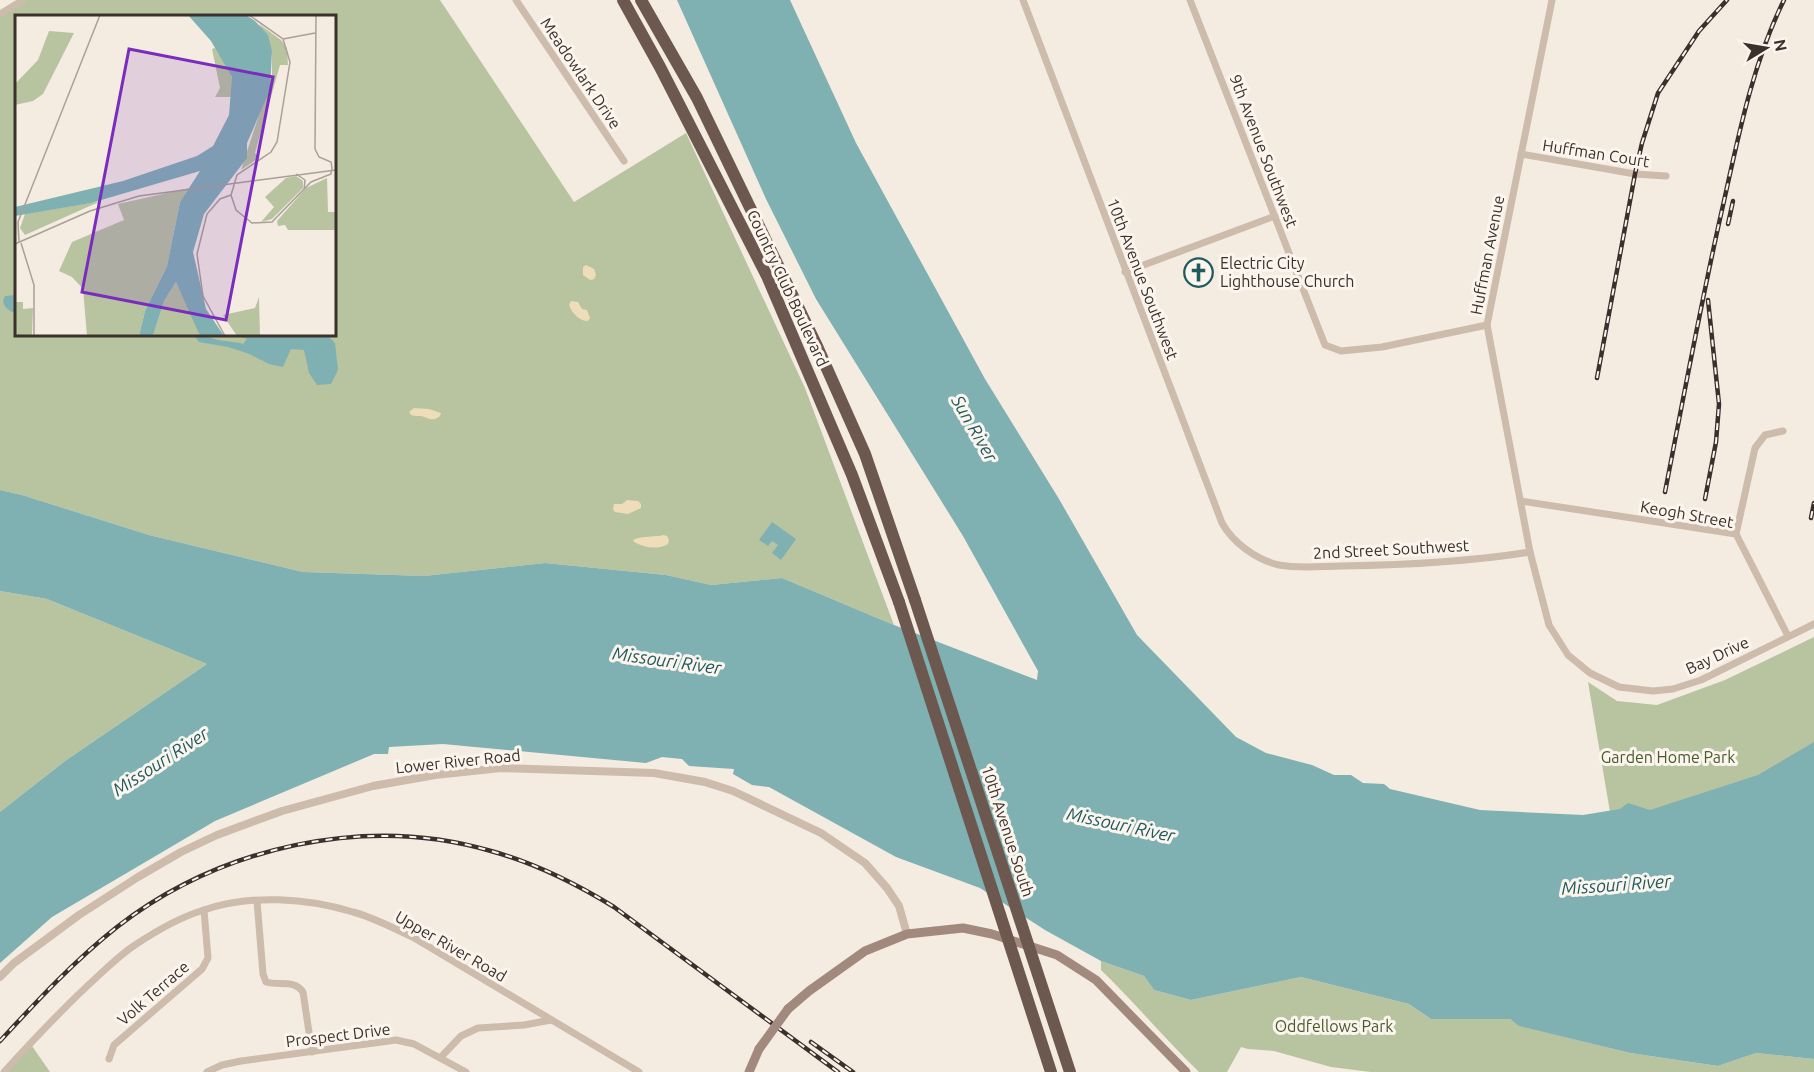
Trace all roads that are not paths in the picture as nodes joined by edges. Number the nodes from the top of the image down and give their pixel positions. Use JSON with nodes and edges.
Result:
{"nodes":[{"id":1,"x":23,"y":0,"type":"edge"},
{"id":2,"x":516,"y":0,"type":"edge"},
{"id":3,"x":623,"y":0,"type":"edge"},
{"id":4,"x":641,"y":0,"type":"edge"},
{"id":5,"x":1023,"y":0,"type":"edge"},
{"id":6,"x":1190,"y":0,"type":"edge"},
{"id":7,"x":1552,"y":0,"type":"edge"},
{"id":8,"x":0,"y":14,"type":"edge"},
{"id":9,"x":1521,"y":154,"type":"junction"},
{"id":10,"x":624,"y":161,"type":"dead end"},
{"id":11,"x":1666,"y":177,"type":"dead end"},
{"id":12,"x":1275,"y":216,"type":"junction"},
{"id":13,"x":1125,"y":272,"type":"junction"},
{"id":14,"x":1487,"y":325,"type":"junction"},
{"id":15,"x":1782,"y":431,"type":"dead end"},
{"id":16,"x":1521,"y":501,"type":"junction"},
{"id":17,"x":1736,"y":534,"type":"junction"},
{"id":18,"x":1530,"y":552,"type":"junction"},
{"id":19,"x":1256,"y":556,"type":"joint"},
{"id":20,"x":915,"y":600,"type":"joint"},
{"id":21,"x":899,"y":602,"type":"joint"},
{"id":22,"x":1814,"y":624,"type":"edge"},
{"id":23,"x":1788,"y":636,"type":"junction"},
{"id":24,"x":257,"y":901,"type":"junction"},
{"id":25,"x":204,"y":910,"type":"junction"},
{"id":26,"x":907,"y":934,"type":"junction"},
{"id":27,"x":0,"y":977,"type":"edge"},
{"id":28,"x":551,"y":1020,"type":"junction"},
{"id":29,"x":312,"y":1052,"type":"junction"},
{"id":30,"x":441,"y":1057,"type":"junction"},
{"id":31,"x":109,"y":1059,"type":"dead end"},
{"id":32,"x":4,"y":1072,"type":"edge"},
{"id":33,"x":207,"y":1072,"type":"edge"},
{"id":34,"x":466,"y":1072,"type":"edge"},
{"id":35,"x":639,"y":1072,"type":"edge"},
{"id":36,"x":749,"y":1072,"type":"edge"},
{"id":37,"x":1051,"y":1072,"type":"edge"},
{"id":38,"x":1070,"y":1072,"type":"edge"},
{"id":39,"x":1186,"y":1072,"type":"edge"}],
"edges":[{"from":1,"to":8,"type":"street"},
{"from":2,"to":10,"type":"street","name":"Meadowlark Drive"},
{"from":3,"to":21,"type":"highway","name":"Country Club Boulevard"},
{"from":4,"to":20,"type":"highway","name":"Country Club Boulevard"},
{"from":5,"to":13,"type":"street","name":"10th Avenue Southwest"},
{"from":6,"to":12,"type":"street","name":"9th Avenue Southwest"},
{"from":7,"to":9,"type":"street","name":"Huffman Avenue"},
{"from":9,"to":11,"type":"street","name":"Huffman Court"},
{"from":9,"to":14,"type":"street","name":"Huffman Avenue"},
{"from":12,"to":13,"type":"street"},
{"from":12,"to":14,"type":"street","name":"9th Avenue Southwest"},
{"from":13,"to":19,"type":"street","name":"10th Avenue Southwest"},
{"from":14,"to":16,"type":"street","name":"Huffman Avenue"},
{"from":15,"to":17,"type":"street"},
{"from":16,"to":17,"type":"street","name":"Keogh Street"},
{"from":16,"to":18,"type":"street","name":"Huffman Avenue"},
{"from":17,"to":23,"type":"street","name":"Keogh Street"},
{"from":18,"to":19,"type":"street","name":"2nd Street Southwest"},
{"from":18,"to":23,"type":"street","name":"Bay Drive"},
{"from":20,"to":38,"type":"highway","name":"10th Avenue South","bridge":true},
{"from":21,"to":37,"type":"highway","name":"10th Avenue South","bridge":true},
{"from":22,"to":23,"type":"street","name":"Bay Drive"},
{"from":24,"to":25,"type":"street","name":"Upper River Road"},
{"from":24,"to":28,"type":"street","name":"Upper River Road"},
{"from":24,"to":29,"type":"street"},
{"from":25,"to":31,"type":"street","name":"Volk Terrace"},
{"from":25,"to":32,"type":"street","name":"Upper River Road"},
{"from":26,"to":27,"type":"street","name":"Lower River Road"},
{"from":26,"to":36,"type":"main road","bridge":true},
{"from":26,"to":39,"type":"main road"},
{"from":28,"to":30,"type":"street"},
{"from":28,"to":35,"type":"street","name":"Upper River Road"},
{"from":29,"to":30,"type":"street","name":"Prospect Drive"},
{"from":29,"to":33,"type":"street","name":"Prospect Drive"},
{"from":30,"to":34,"type":"street","name":"Prospect Drive"}]}
